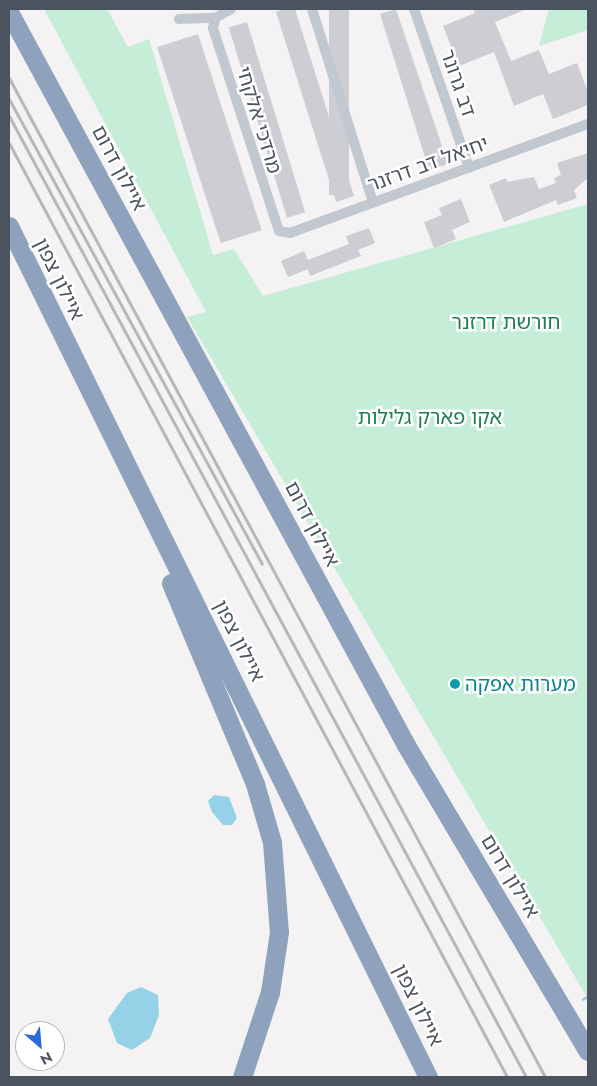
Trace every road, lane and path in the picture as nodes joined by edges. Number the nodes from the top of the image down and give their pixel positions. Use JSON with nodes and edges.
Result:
{"nodes":[{"id":1,"x":231,"y":9,"type":"edge"},
{"id":2,"x":312,"y":9,"type":"edge"},
{"id":3,"x":414,"y":9,"type":"edge"},
{"id":4,"x":9,"y":12,"type":"edge"},
{"id":5,"x":215,"y":18,"type":"junction"},
{"id":6,"x":179,"y":19,"type":"dead end"},
{"id":7,"x":588,"y":124,"type":"edge"},
{"id":8,"x":469,"y":168,"type":"junction"},
{"id":9,"x":373,"y":202,"type":"junction"},
{"id":10,"x":9,"y":226,"type":"edge"},
{"id":11,"x":278,"y":231,"type":"joint"},
{"id":12,"x":116,"y":450,"type":"junction"},
{"id":13,"x":588,"y":1051,"type":"edge"},
{"id":14,"x":242,"y":1077,"type":"edge"},
{"id":15,"x":426,"y":1077,"type":"edge"}],
"edges":[{"from":1,"to":5,"type":"street"},
{"from":2,"to":9,"type":"street"},
{"from":3,"to":8,"type":"street","name":"דב גרונר"},
{"from":4,"to":13,"type":"highway","name":"איילון דרום"},
{"from":5,"to":6,"type":"street"},
{"from":5,"to":11,"type":"street","name":"מרדכי אלקחי"},
{"from":7,"to":8,"type":"street","name":"יחיאל דב דרזנר"},
{"from":8,"to":9,"type":"street","name":"יחיאל דב דרזנר"},
{"from":9,"to":11,"type":"street","name":"יחיאל דב דרזנר"},
{"from":10,"to":12,"type":"highway","name":"איילון צפון"},
{"from":12,"to":14,"type":"highway"},
{"from":12,"to":15,"type":"highway","name":"איילון צפון"}]}
